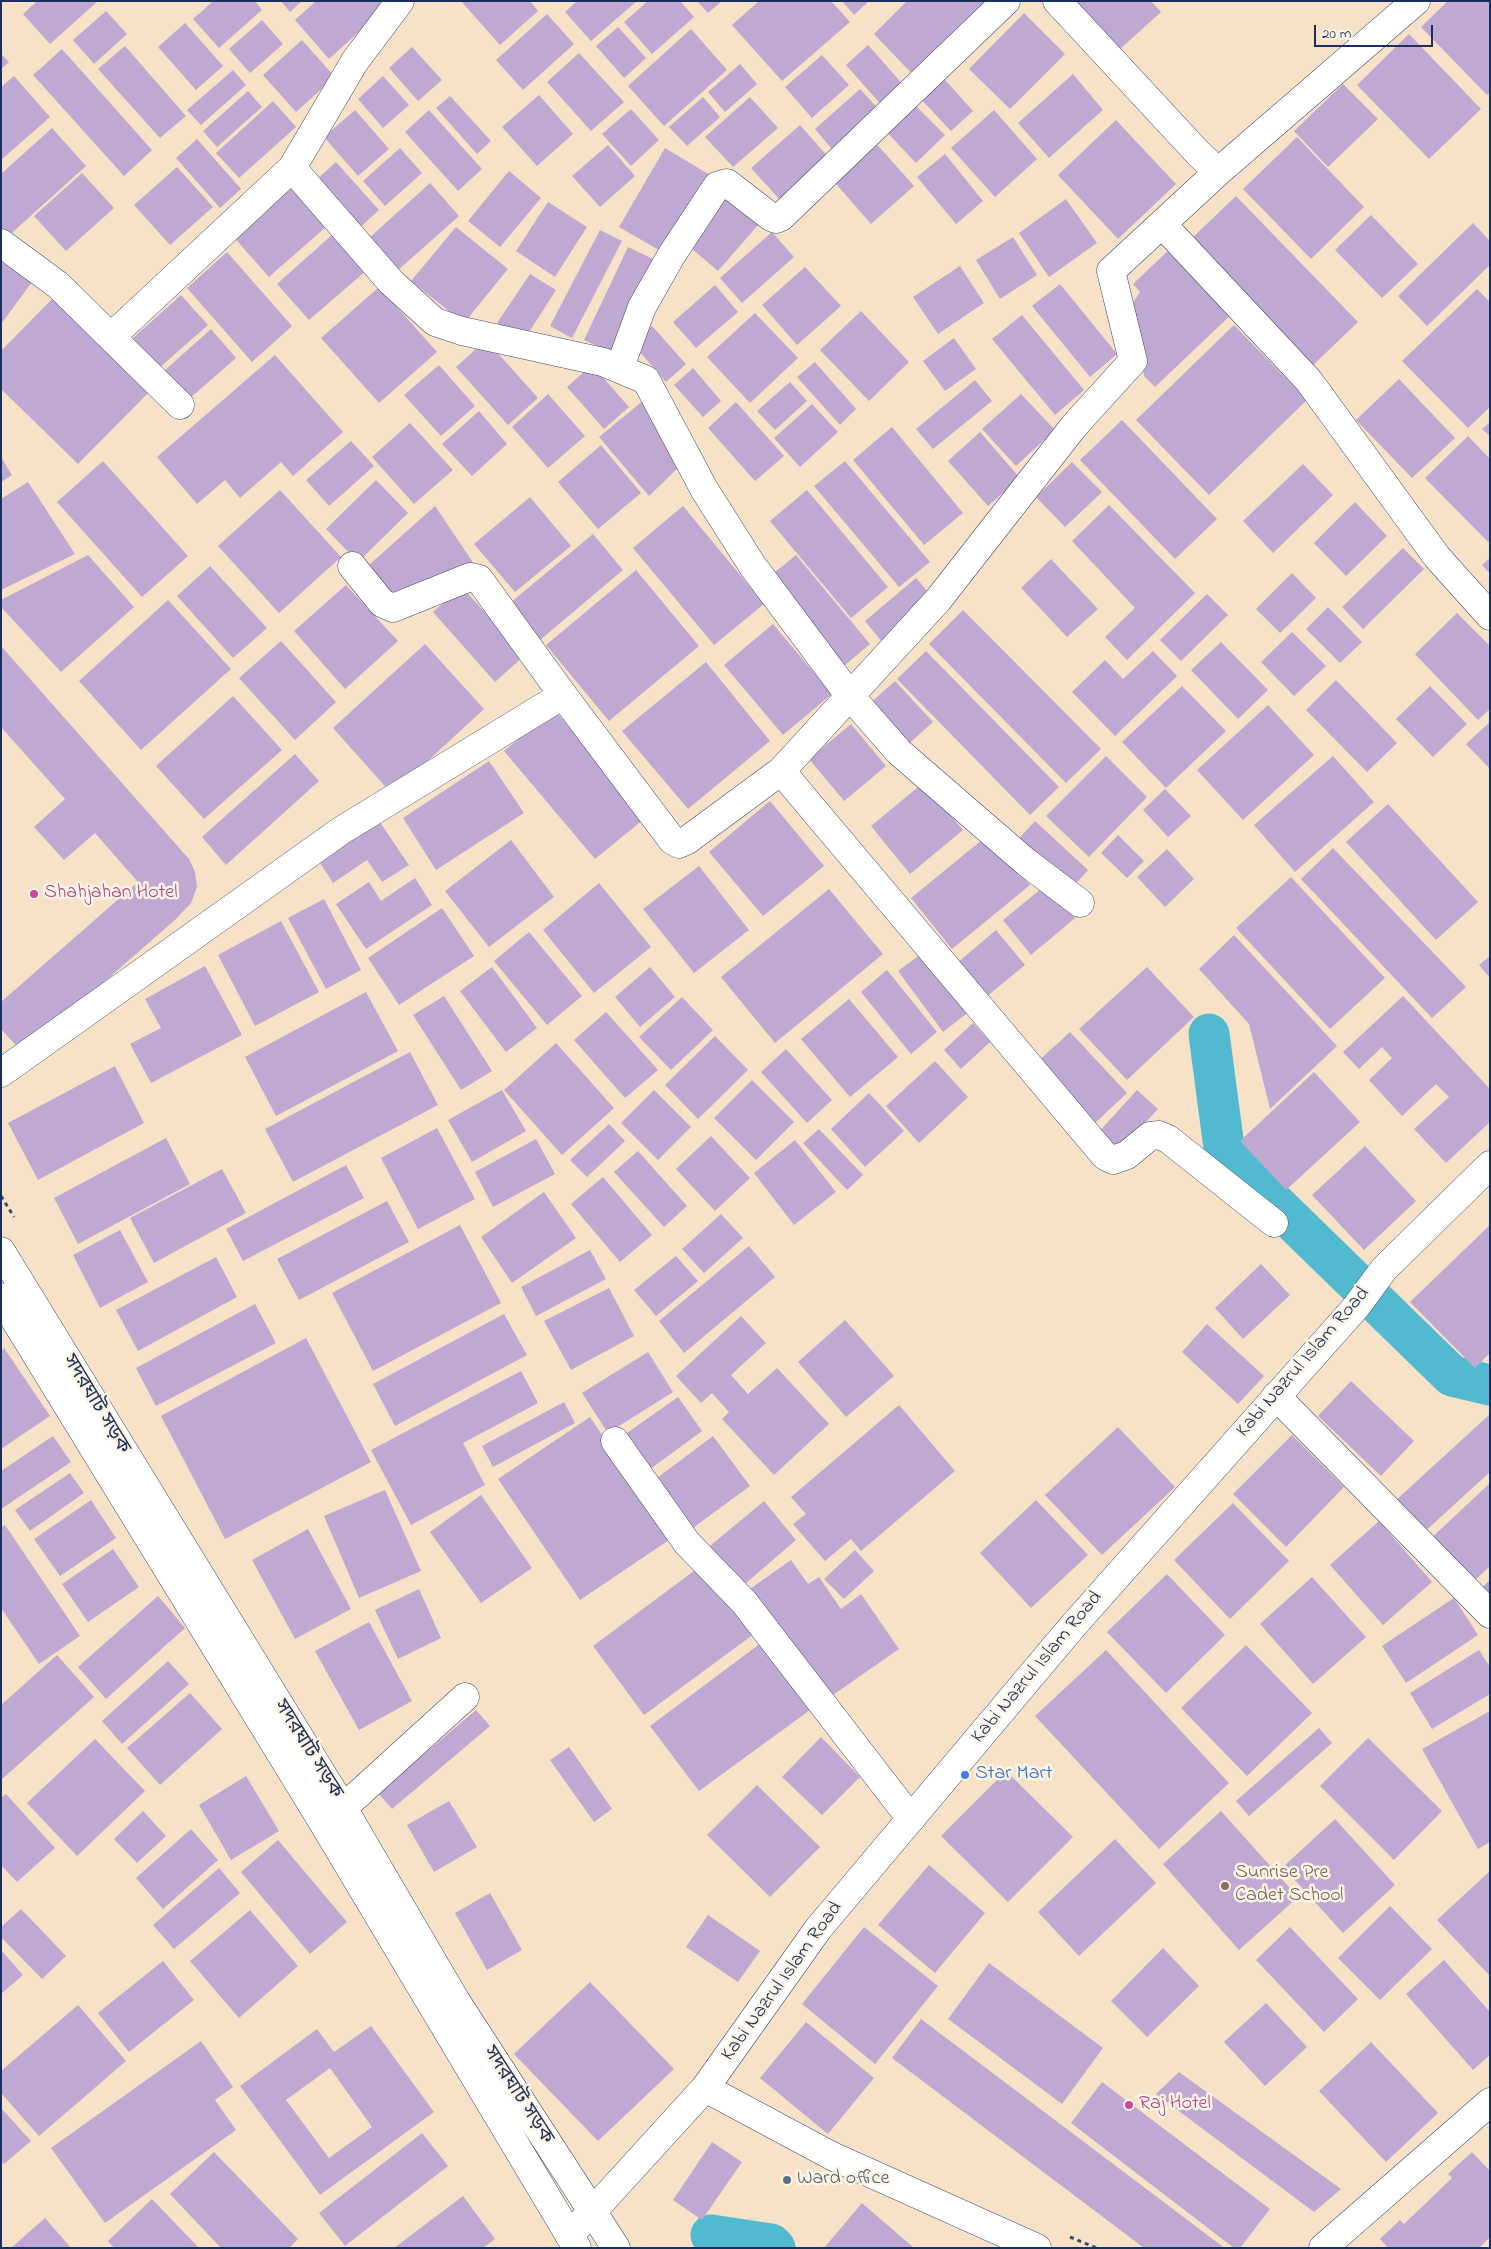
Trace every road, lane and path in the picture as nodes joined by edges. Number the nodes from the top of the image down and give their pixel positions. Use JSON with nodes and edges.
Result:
{"nodes":[{"id":1,"x":400,"y":1,"type":"edge"},
{"id":2,"x":1006,"y":1,"type":"edge"},
{"id":3,"x":1057,"y":1,"type":"edge"},
{"id":4,"x":1416,"y":1,"type":"edge"},
{"id":5,"x":292,"y":168,"type":"junction"},
{"id":6,"x":1218,"y":172,"type":"junction"},
{"id":7,"x":1162,"y":224,"type":"junction"},
{"id":8,"x":1,"y":243,"type":"edge"},
{"id":9,"x":112,"y":336,"type":"junction"},
{"id":10,"x":620,"y":367,"type":"junction"},
{"id":11,"x":180,"y":405,"type":"dead end"},
{"id":12,"x":352,"y":566,"type":"dead end"},
{"id":13,"x":1490,"y":616,"type":"edge"},
{"id":14,"x":563,"y":695,"type":"junction"},
{"id":15,"x":850,"y":696,"type":"junction"},
{"id":16,"x":781,"y":771,"type":"junction"},
{"id":17,"x":1080,"y":903,"type":"dead end"},
{"id":18,"x":1,"y":1073,"type":"edge"},
{"id":19,"x":1490,"y":1165,"type":"edge"},
{"id":20,"x":1,"y":1196,"type":"edge"},
{"id":21,"x":16,"y":1222,"type":"dead end"},
{"id":22,"x":1274,"y":1223,"type":"dead end"},
{"id":23,"x":1,"y":1251,"type":"edge"},
{"id":24,"x":1,"y":1297,"type":"edge"},
{"id":25,"x":1276,"y":1396,"type":"junction"},
{"id":26,"x":615,"y":1440,"type":"dead end"},
{"id":27,"x":1490,"y":1614,"type":"edge"},
{"id":28,"x":465,"y":1697,"type":"dead end"},
{"id":29,"x":343,"y":1808,"type":"junction"},
{"id":30,"x":911,"y":1819,"type":"junction"},
{"id":31,"x":705,"y":2088,"type":"junction"},
{"id":32,"x":1485,"y":2117,"type":"edge"},
{"id":33,"x":592,"y":2212,"type":"junction"},
{"id":34,"x":1061,"y":2233,"type":"dead end"},
{"id":35,"x":573,"y":2241,"type":"edge"},
{"id":36,"x":616,"y":2248,"type":"edge"},
{"id":37,"x":1037,"y":2248,"type":"edge"},
{"id":38,"x":1097,"y":2248,"type":"edge"},
{"id":39,"x":1322,"y":2248,"type":"edge"}],
"edges":[{"from":1,"to":5,"type":"street"},
{"from":2,"to":10,"type":"street"},
{"from":3,"to":6,"type":"street"},
{"from":4,"to":6,"type":"street"},
{"from":5,"to":9,"type":"street"},
{"from":5,"to":10,"type":"street"},
{"from":6,"to":7,"type":"street"},
{"from":7,"to":13,"type":"street"},
{"from":7,"to":15,"type":"street"},
{"from":8,"to":9,"type":"street"},
{"from":9,"to":11,"type":"street"},
{"from":10,"to":15,"type":"street"},
{"from":12,"to":14,"type":"street"},
{"from":14,"to":16,"type":"street"},
{"from":14,"to":18,"type":"street"},
{"from":15,"to":16,"type":"street"},
{"from":15,"to":17,"type":"street"},
{"from":16,"to":22,"type":"street"},
{"from":19,"to":25,"type":"street","name":"Kabi Nazrul Islam Road"},
{"from":20,"to":21,"type":"path"},
{"from":23,"to":29,"type":"street","name":"সদরঘাট সড়ক"},
{"from":24,"to":35,"type":"street","name":"সদরঘাট সড়ক"},
{"from":25,"to":27,"type":"street"},
{"from":25,"to":30,"type":"street","name":"Kabi Nazrul Islam Road"},
{"from":26,"to":30,"type":"street"},
{"from":28,"to":29,"type":"street"},
{"from":29,"to":33,"type":"street","name":"সদরঘাট সড়ক"},
{"from":30,"to":31,"type":"street","name":"Kabi Nazrul Islam Road"},
{"from":31,"to":33,"type":"street","name":"Kabi Nazrul Islam Road"},
{"from":31,"to":37,"type":"street"},
{"from":32,"to":39,"type":"street"},
{"from":33,"to":35,"type":"street","name":"Kabi Nazrul Islam Road"},
{"from":33,"to":36,"type":"street","name":"সদরঘাট সড়ক"},
{"from":34,"to":38,"type":"path"}]}
